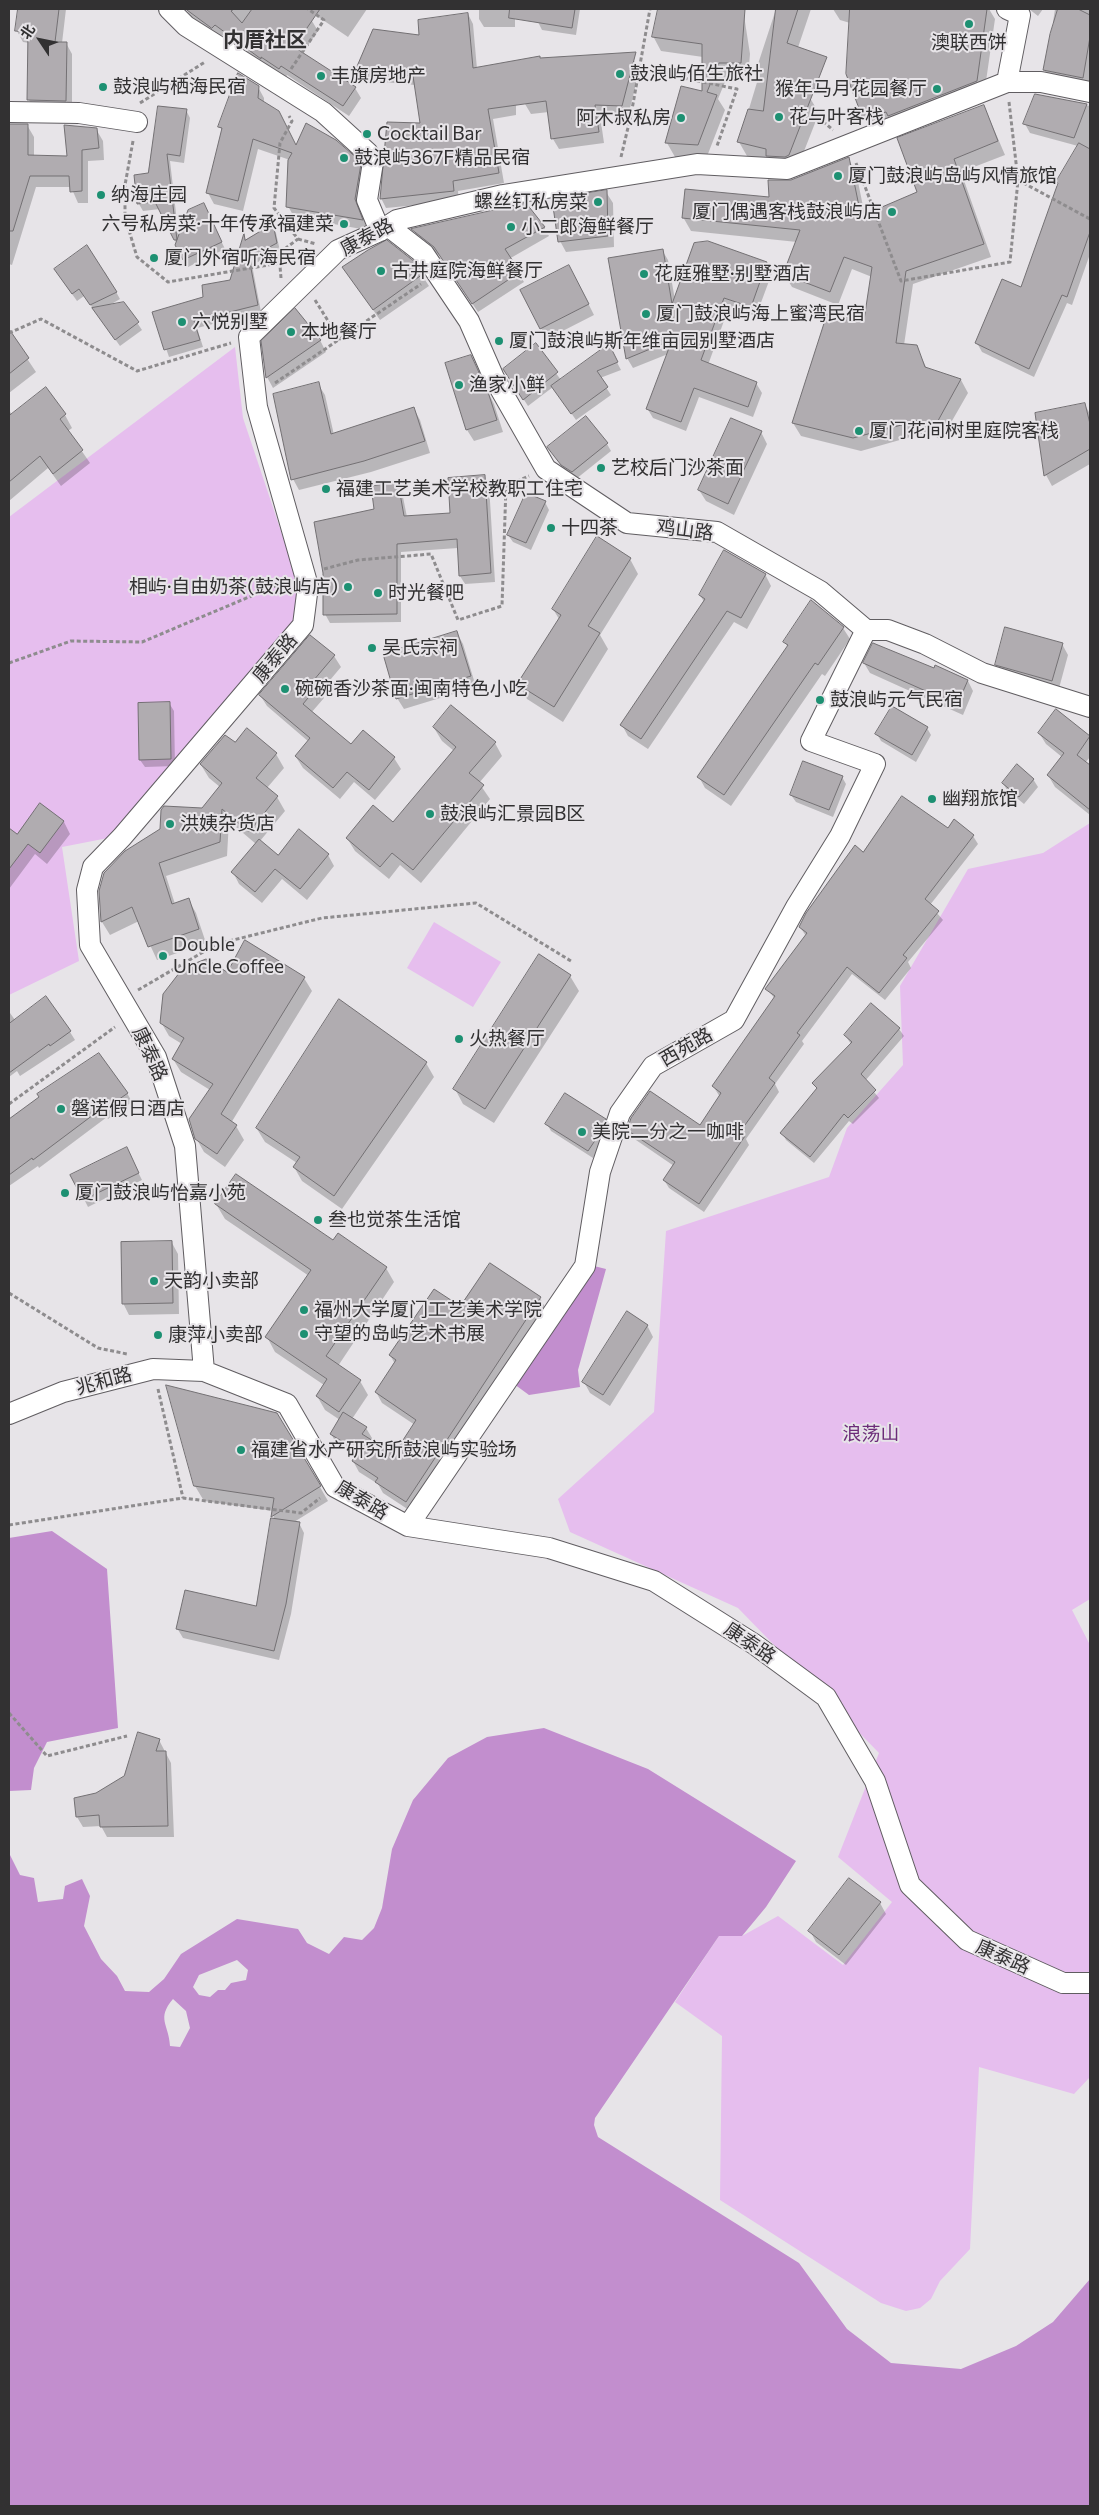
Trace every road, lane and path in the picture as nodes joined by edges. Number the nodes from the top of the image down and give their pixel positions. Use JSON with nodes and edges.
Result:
{"nodes":[{"id":1,"x":169,"y":9,"type":"edge"},
{"id":2,"x":308,"y":9,"type":"edge"},
{"id":3,"x":650,"y":9,"type":"edge"},
{"id":4,"x":1007,"y":9,"type":"edge"},
{"id":5,"x":224,"y":50,"type":"junction"},
{"id":6,"x":639,"y":69,"type":"junction"},
{"id":7,"x":1007,"y":82,"type":"junction"},
{"id":8,"x":281,"y":85,"type":"junction"},
{"id":9,"x":1090,"y":92,"type":"edge"},
{"id":10,"x":9,"y":112,"type":"edge"},
{"id":11,"x":287,"y":113,"type":"dead end"},
{"id":12,"x":137,"y":122,"type":"junction"},
{"id":13,"x":850,"y":144,"type":"junction"},
{"id":14,"x":709,"y":165,"type":"junction"},
{"id":15,"x":616,"y":177,"type":"junction"},
{"id":16,"x":1018,"y":180,"type":"junction"},
{"id":17,"x":1090,"y":219,"type":"edge"},
{"id":18,"x":384,"y":228,"type":"junction"},
{"id":19,"x":280,"y":263,"type":"junction"},
{"id":20,"x":437,"y":273,"type":"junction"},
{"id":21,"x":281,"y":281,"type":"dead end"},
{"id":22,"x":304,"y":284,"type":"junction"},
{"id":23,"x":9,"y":333,"type":"edge"},
{"id":24,"x":249,"y":337,"type":"junction"},
{"id":25,"x":340,"y":340,"type":"junction"},
{"id":26,"x":256,"y":395,"type":"junction"},
{"id":27,"x":546,"y":469,"type":"junction"},
{"id":28,"x":304,"y":574,"type":"junction"},
{"id":29,"x":866,"y":630,"type":"junction"},
{"id":30,"x":9,"y":662,"type":"edge"},
{"id":31,"x":1090,"y":707,"type":"edge"},
{"id":32,"x":571,"y":962,"type":"dead end"},
{"id":33,"x":127,"y":1007,"type":"junction"},
{"id":34,"x":9,"y":1104,"type":"edge"},
{"id":35,"x":9,"y":1294,"type":"edge"},
{"id":36,"x":137,"y":1356,"type":"dead end"},
{"id":37,"x":153,"y":1369,"type":"junction"},
{"id":38,"x":204,"y":1371,"type":"junction"},
{"id":39,"x":9,"y":1414,"type":"edge"},
{"id":40,"x":335,"y":1488,"type":"junction"},
{"id":41,"x":183,"y":1498,"type":"junction"},
{"id":42,"x":9,"y":1525,"type":"edge"},
{"id":43,"x":408,"y":1526,"type":"junction"},
{"id":44,"x":9,"y":1713,"type":"edge"},
{"id":45,"x":127,"y":1736,"type":"dead end"},
{"id":46,"x":1090,"y":1983,"type":"edge"}],
"edges":[{"from":1,"to":5,"type":"street"},
{"from":2,"to":8,"type":"path"},
{"from":3,"to":6,"type":"path"},
{"from":4,"to":7,"type":"street"},
{"from":5,"to":8,"type":"street"},
{"from":5,"to":12,"type":"path"},
{"from":6,"to":14,"type":"path"},
{"from":6,"to":15,"type":"path"},
{"from":7,"to":9,"type":"street"},
{"from":7,"to":13,"type":"street","name":"康泰路"},
{"from":7,"to":16,"type":"path"},
{"from":8,"to":18,"type":"street"},
{"from":10,"to":12,"type":"street"},
{"from":11,"to":19,"type":"path"},
{"from":12,"to":19,"type":"path"},
{"from":13,"to":14,"type":"street","name":"康泰路"},
{"from":13,"to":16,"type":"path"},
{"from":14,"to":15,"type":"street","name":"康泰路"},
{"from":15,"to":18,"type":"street","name":"康泰路"},
{"from":16,"to":17,"type":"path"},
{"from":18,"to":20,"type":"street","name":"鸡山路"},
{"from":18,"to":22,"type":"street","name":"康泰路"},
{"from":19,"to":21,"type":"path"},
{"from":20,"to":25,"type":"path"},
{"from":20,"to":27,"type":"street","name":"鸡山路"},
{"from":22,"to":24,"type":"street","name":"康泰路"},
{"from":22,"to":25,"type":"path"},
{"from":23,"to":24,"type":"path"},
{"from":24,"to":26,"type":"street","name":"康泰路"},
{"from":25,"to":26,"type":"path"},
{"from":26,"to":28,"type":"street","name":"康泰路"},
{"from":27,"to":28,"type":"path"},
{"from":27,"to":29,"type":"street","name":"鸡山路"},
{"from":28,"to":30,"type":"path"},
{"from":28,"to":33,"type":"street","name":"康泰路"},
{"from":29,"to":31,"type":"street"},
{"from":29,"to":43,"type":"street","name":"西苑路"},
{"from":32,"to":33,"type":"path"},
{"from":33,"to":34,"type":"path"},
{"from":33,"to":38,"type":"street","name":"康泰路"},
{"from":35,"to":36,"type":"path"},
{"from":37,"to":38,"type":"street","name":"兆和路"},
{"from":37,"to":39,"type":"street","name":"兆和路"},
{"from":37,"to":41,"type":"path"},
{"from":38,"to":40,"type":"street","name":"康泰路"},
{"from":40,"to":41,"type":"path"},
{"from":40,"to":43,"type":"street","name":"康泰路"},
{"from":41,"to":42,"type":"path"},
{"from":43,"to":46,"type":"street","name":"康泰路"},
{"from":44,"to":45,"type":"path"}]}
